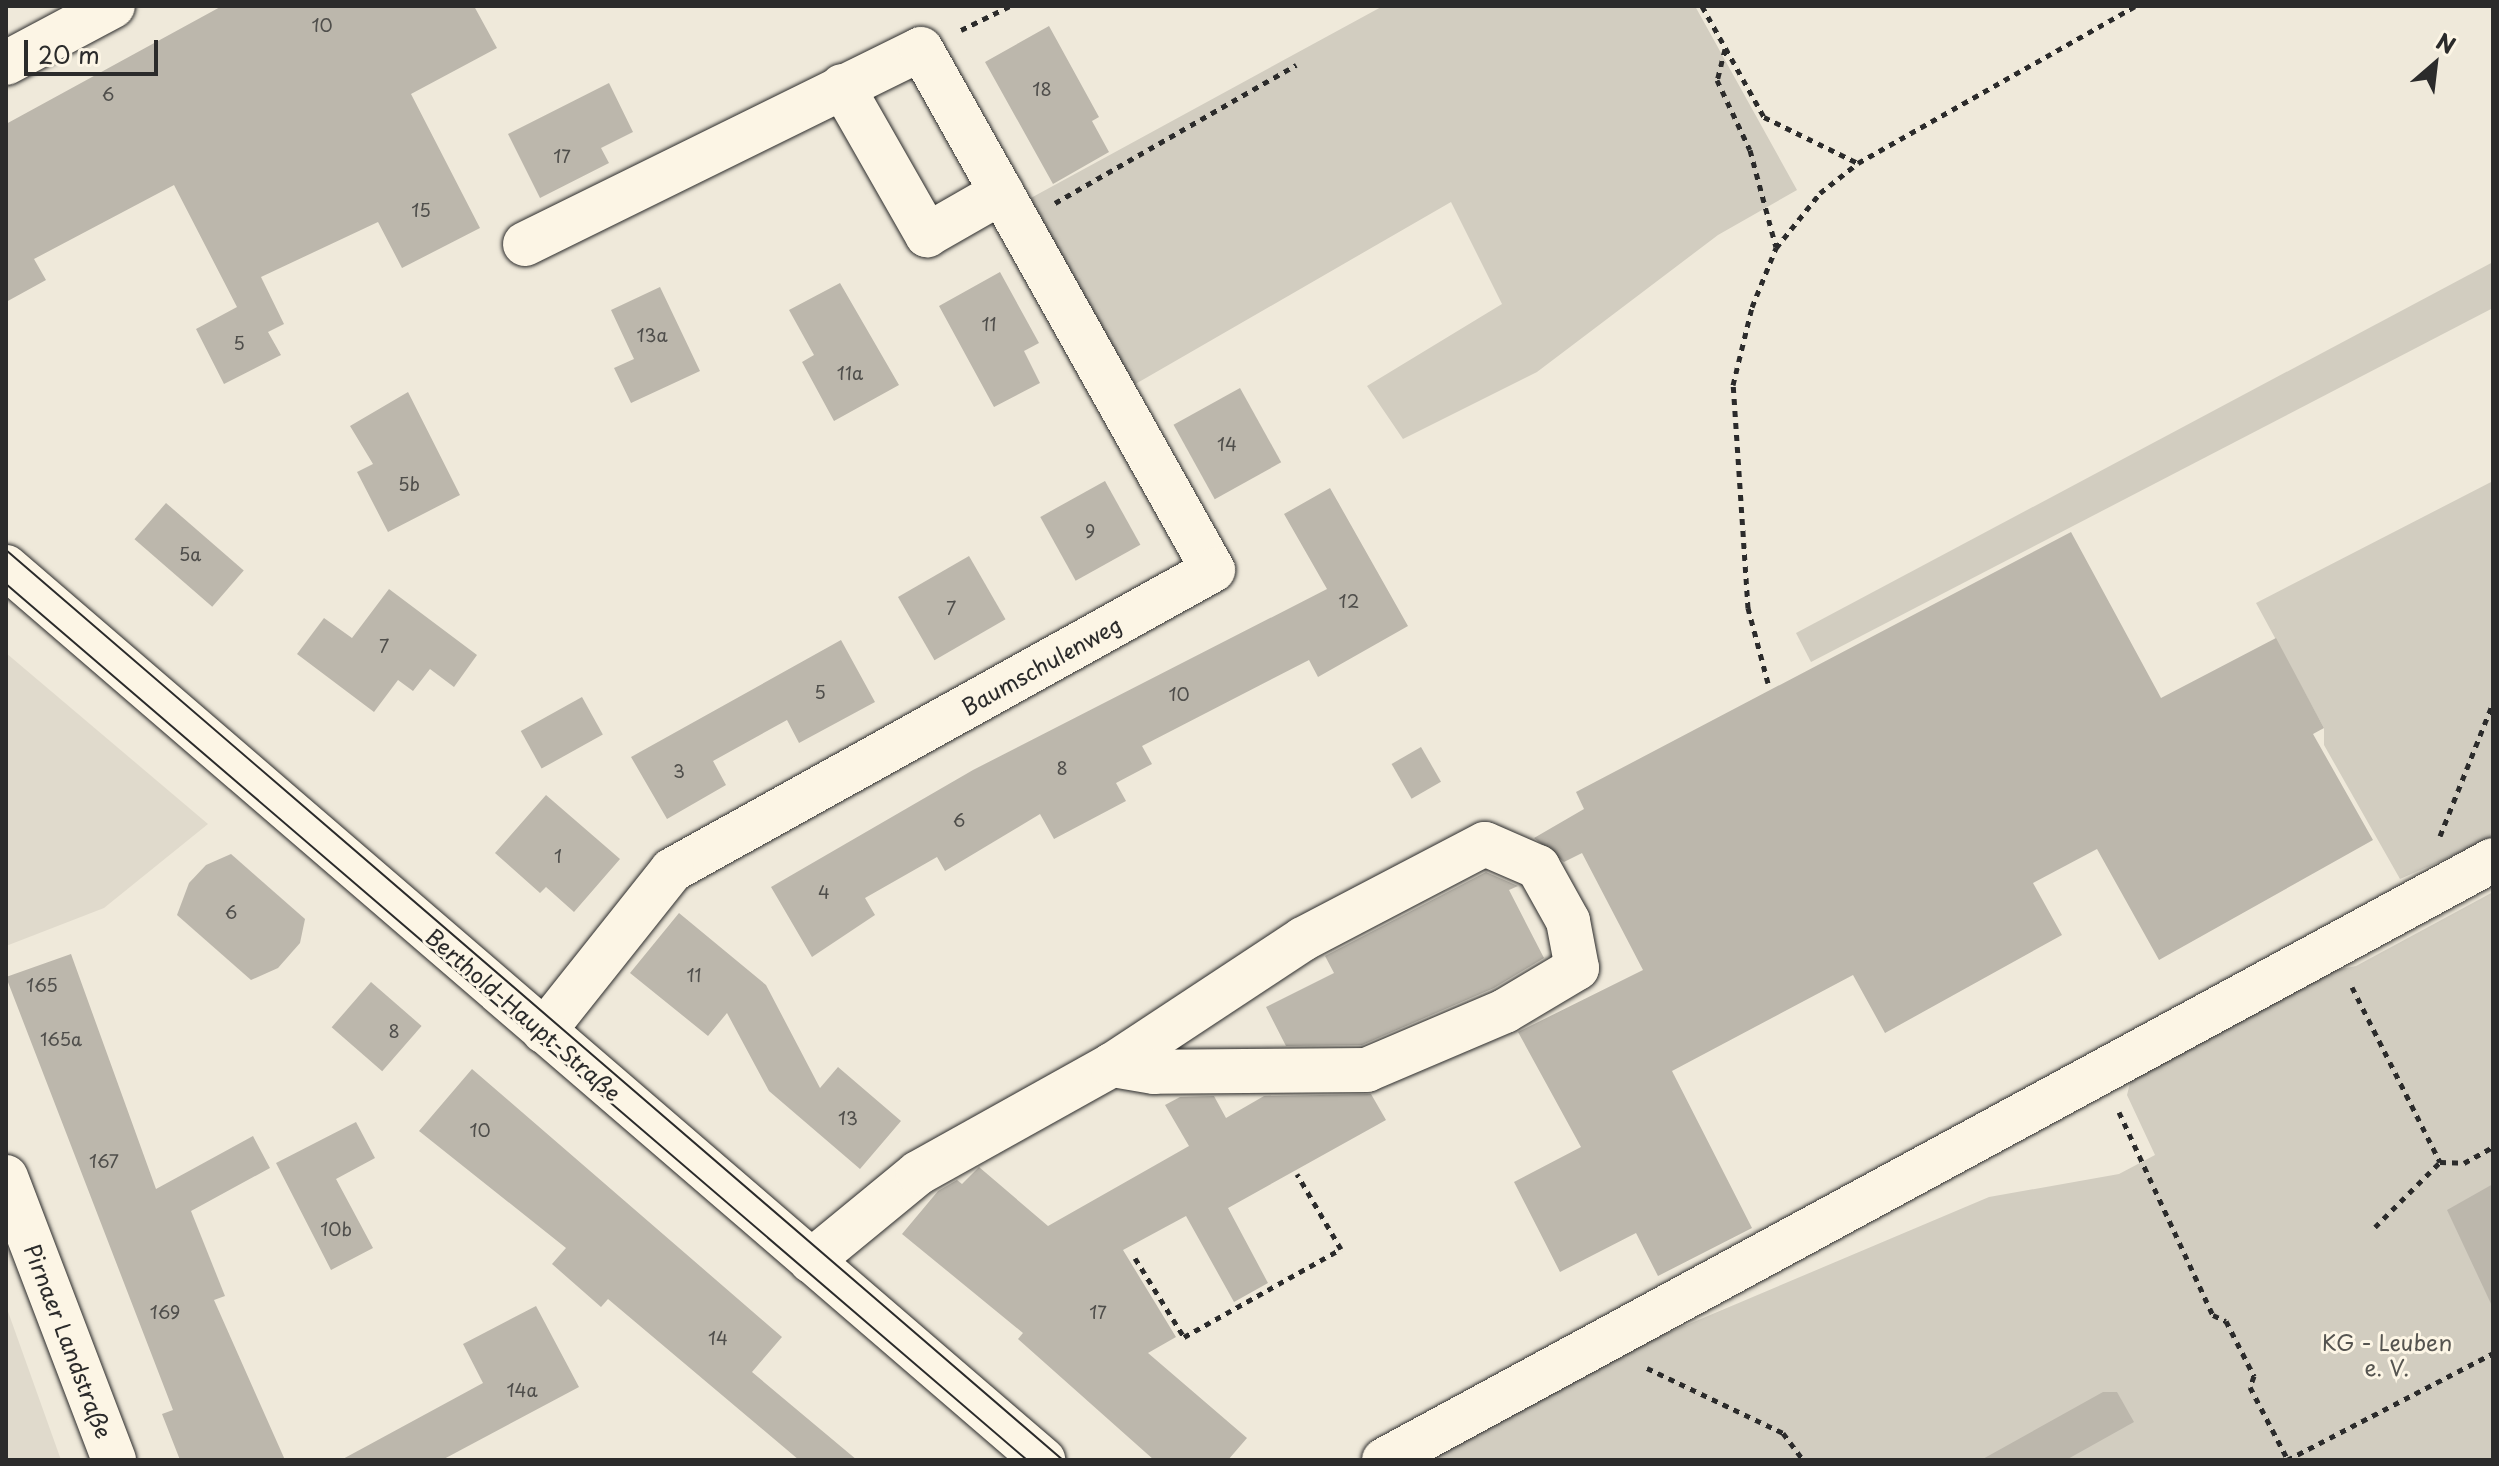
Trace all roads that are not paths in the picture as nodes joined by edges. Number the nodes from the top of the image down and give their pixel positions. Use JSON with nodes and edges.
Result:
{"nodes":[{"id":1,"x":113,"y":6,"type":"edge"},
{"id":2,"x":6,"y":63,"type":"edge"},
{"id":3,"x":842,"y":86,"type":"junction"},
{"id":4,"x":1011,"y":208,"type":"junction"},
{"id":5,"x":525,"y":244,"type":"dead end"},
{"id":6,"x":6,"y":567,"type":"edge"},
{"id":7,"x":2493,"y":860,"type":"edge"},
{"id":8,"x":544,"y":1031,"type":"junction"},
{"id":9,"x":1112,"y":1065,"type":"junction"},
{"id":10,"x":6,"y":1177,"type":"edge"},
{"id":11,"x":811,"y":1261,"type":"junction"},
{"id":12,"x":1021,"y":1453,"type":"edge"},
{"id":13,"x":114,"y":1460,"type":"edge"},
{"id":14,"x":1384,"y":1460,"type":"edge"}],
"edges":[{"from":1,"to":2,"type":"street"},
{"from":3,"to":4,"type":"street"},
{"from":3,"to":4,"type":"street","name":"Baumschulenweg"},
{"from":3,"to":5,"type":"street","name":"Baumschulenweg"},
{"from":4,"to":8,"type":"street","name":"Baumschulenweg"},
{"from":6,"to":8,"type":"street","name":"Berthold-Haupt-Straße"},
{"from":7,"to":14,"type":"street"},
{"from":8,"to":11,"type":"street","name":"Berthold-Haupt-Straße"},
{"from":9,"to":9,"type":"street"},
{"from":9,"to":11,"type":"street"},
{"from":10,"to":13,"type":"street","name":"Pirnaer Landstraße"},
{"from":11,"to":12,"type":"street","name":"Berthold-Haupt-Straße"}]}
